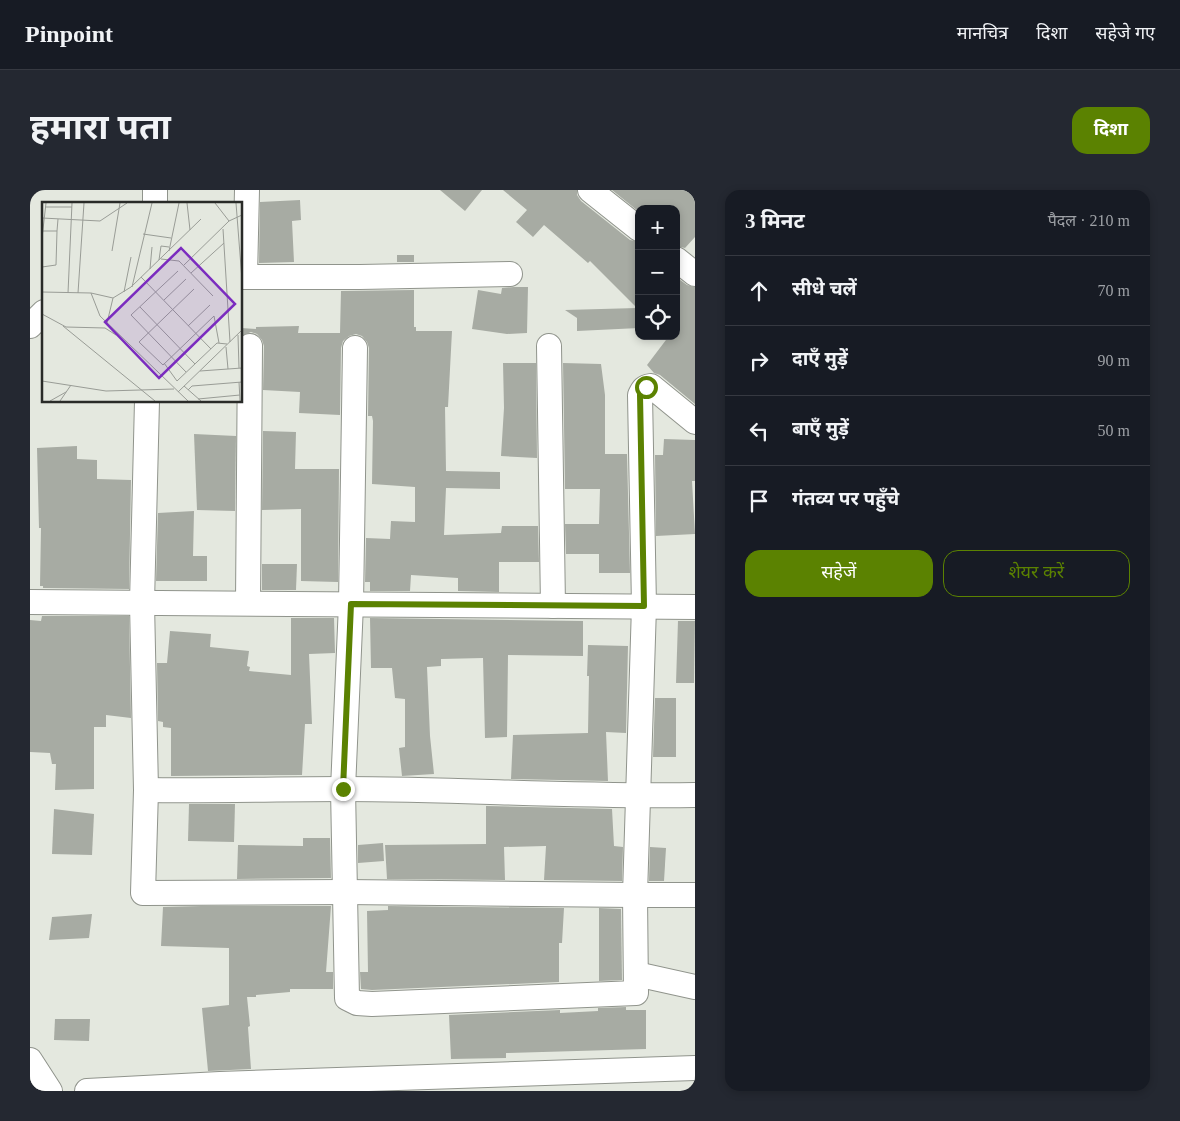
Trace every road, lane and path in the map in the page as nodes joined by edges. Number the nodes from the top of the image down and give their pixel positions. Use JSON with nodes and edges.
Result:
{"nodes":[{"id":1,"x":247,"y":190,"type":"edge"},
{"id":2,"x":590,"y":190,"type":"edge"},
{"id":3,"x":635,"y":226,"type":"edge"},
{"id":4,"x":680,"y":262,"type":"edge"},
{"id":5,"x":510,"y":274,"type":"dead end"},
{"id":6,"x":695,"y":274,"type":"edge"},
{"id":7,"x":243,"y":277,"type":"edge"},
{"id":8,"x":42,"y":314,"type":"edge"},
{"id":9,"x":30,"y":326,"type":"edge"},
{"id":10,"x":250,"y":346,"type":"dead end"},
{"id":11,"x":549,"y":346,"type":"dead end"},
{"id":12,"x":355,"y":348,"type":"dead end"},
{"id":13,"x":148,"y":402,"type":"edge"},
{"id":14,"x":695,"y":422,"type":"edge"},
{"id":15,"x":30,"y":602,"type":"edge"},
{"id":16,"x":142,"y":603,"type":"junction"},
{"id":17,"x":248,"y":603,"type":"junction"},
{"id":18,"x":351,"y":604,"type":"junction"},
{"id":19,"x":552,"y":606,"type":"junction"},
{"id":20,"x":644,"y":606,"type":"junction"},
{"id":21,"x":695,"y":606,"type":"edge"},
{"id":22,"x":343,"y":789,"type":"junction"},
{"id":23,"x":146,"y":790,"type":"junction"},
{"id":24,"x":695,"y":795,"type":"edge"},
{"id":25,"x":637,"y":796,"type":"junction"},
{"id":26,"x":345,"y":892,"type":"junction"},
{"id":27,"x":695,"y":894,"type":"edge"},
{"id":28,"x":635,"y":896,"type":"junction"},
{"id":29,"x":636,"y":974,"type":"junction"},
{"id":30,"x":695,"y":987,"type":"edge"},
{"id":31,"x":30,"y":1060,"type":"edge"},
{"id":32,"x":695,"y":1068,"type":"edge"},
{"id":33,"x":212,"y":1088,"type":"edge"},
{"id":34,"x":50,"y":1091,"type":"edge"},
{"id":35,"x":87,"y":1091,"type":"edge"}],
"edges":[{"from":1,"to":7,"type":"street"},
{"from":2,"to":3,"type":"street"},
{"from":4,"to":6,"type":"street"},
{"from":5,"to":7,"type":"street"},
{"from":8,"to":9,"type":"street"},
{"from":10,"to":17,"type":"street"},
{"from":11,"to":19,"type":"street"},
{"from":12,"to":18,"type":"street"},
{"from":13,"to":16,"type":"street"},
{"from":14,"to":20,"type":"street"},
{"from":15,"to":16,"type":"street"},
{"from":16,"to":17,"type":"street"},
{"from":16,"to":23,"type":"street"},
{"from":17,"to":18,"type":"street"},
{"from":18,"to":19,"type":"street"},
{"from":18,"to":22,"type":"street"},
{"from":19,"to":20,"type":"street"},
{"from":20,"to":21,"type":"street"},
{"from":20,"to":25,"type":"street"},
{"from":22,"to":23,"type":"street"},
{"from":22,"to":25,"type":"street"},
{"from":22,"to":26,"type":"street"},
{"from":23,"to":26,"type":"street"},
{"from":24,"to":25,"type":"street"},
{"from":25,"to":28,"type":"street"},
{"from":26,"to":28,"type":"street"},
{"from":26,"to":29,"type":"street"},
{"from":27,"to":28,"type":"street"},
{"from":28,"to":29,"type":"street"},
{"from":29,"to":30,"type":"street"},
{"from":31,"to":34,"type":"street"},
{"from":32,"to":33,"type":"street"},
{"from":33,"to":35,"type":"street"}]}
